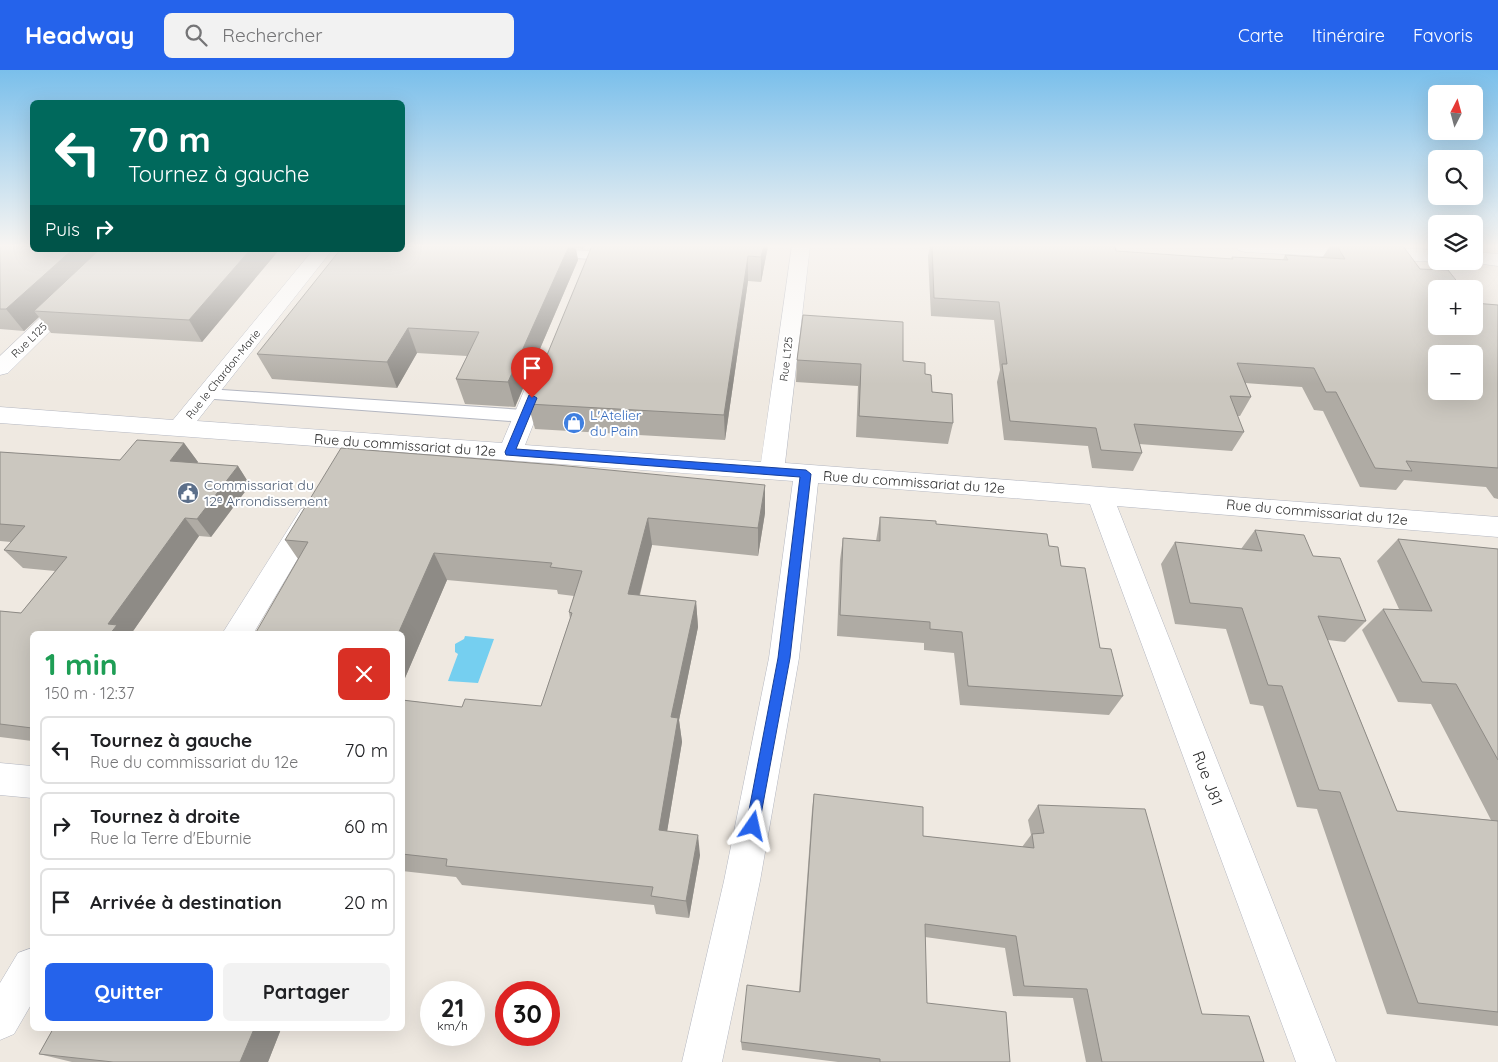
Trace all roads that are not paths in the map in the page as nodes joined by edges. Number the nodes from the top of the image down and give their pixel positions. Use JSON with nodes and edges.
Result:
{"nodes":[{"id":1,"x":79,"y":292,"type":"edge"},
{"id":2,"x":289,"y":292,"type":"edge"},
{"id":3,"x":795,"y":292,"type":"edge"},
{"id":4,"x":551,"y":353,"type":"edge"},
{"id":5,"x":0,"y":368,"type":"edge"},
{"id":6,"x":207,"y":394,"type":"junction"},
{"id":7,"x":0,"y":415,"type":"edge"},
{"id":8,"x":525,"y":416,"type":"junction"},
{"id":9,"x":179,"y":428,"type":"junction"},
{"id":10,"x":354,"y":441,"type":"junction"},
{"id":11,"x":510,"y":452,"type":"junction"},
{"id":12,"x":339,"y":466,"type":"edge"},
{"id":13,"x":772,"y":472,"type":"junction"},
{"id":14,"x":806,"y":474,"type":"junction"},
{"id":15,"x":1100,"y":495,"type":"junction"},
{"id":16,"x":320,"y":499,"type":"edge"},
{"id":17,"x":1498,"y":527,"type":"edge"},
{"id":18,"x":239,"y":631,"type":"edge"},
{"id":19,"x":0,"y":779,"type":"edge"},
{"id":20,"x":30,"y":782,"type":"edge"},
{"id":21,"x":30,"y":970,"type":"edge"},
{"id":22,"x":0,"y":1020,"type":"edge"},
{"id":23,"x":702,"y":1062,"type":"edge"},
{"id":24,"x":1316,"y":1062,"type":"edge"}],
"edges":[{"from":1,"to":5,"type":"street","name":"Rue L125"},
{"from":2,"to":6,"type":"street","name":"Rue le Chardon-Marie"},
{"from":3,"to":13,"type":"street","name":"Rue L125"},
{"from":4,"to":8,"type":"street"},
{"from":6,"to":8,"type":"lane"},
{"from":6,"to":9,"type":"street","name":"Rue le Chardon-Marie"},
{"from":7,"to":9,"type":"street","name":"Rue du commissariat du 12e"},
{"from":8,"to":11,"type":"street"},
{"from":9,"to":10,"type":"street","name":"Rue du commissariat du 12e"},
{"from":10,"to":11,"type":"street","name":"Rue du commissariat du 12e"},
{"from":10,"to":12,"type":"street"},
{"from":11,"to":13,"type":"street","name":"Rue du commissariat du 12e"},
{"from":13,"to":14,"type":"street","name":"Rue du commissariat du 12e"},
{"from":14,"to":15,"type":"street","name":"Rue du commissariat du 12e"},
{"from":14,"to":23,"type":"street"},
{"from":15,"to":17,"type":"street","name":"Rue du commissariat du 12e"},
{"from":15,"to":24,"type":"street","name":"Rue J81"},
{"from":16,"to":18,"type":"street"},
{"from":19,"to":20,"type":"street"},
{"from":21,"to":22,"type":"street"}]}
